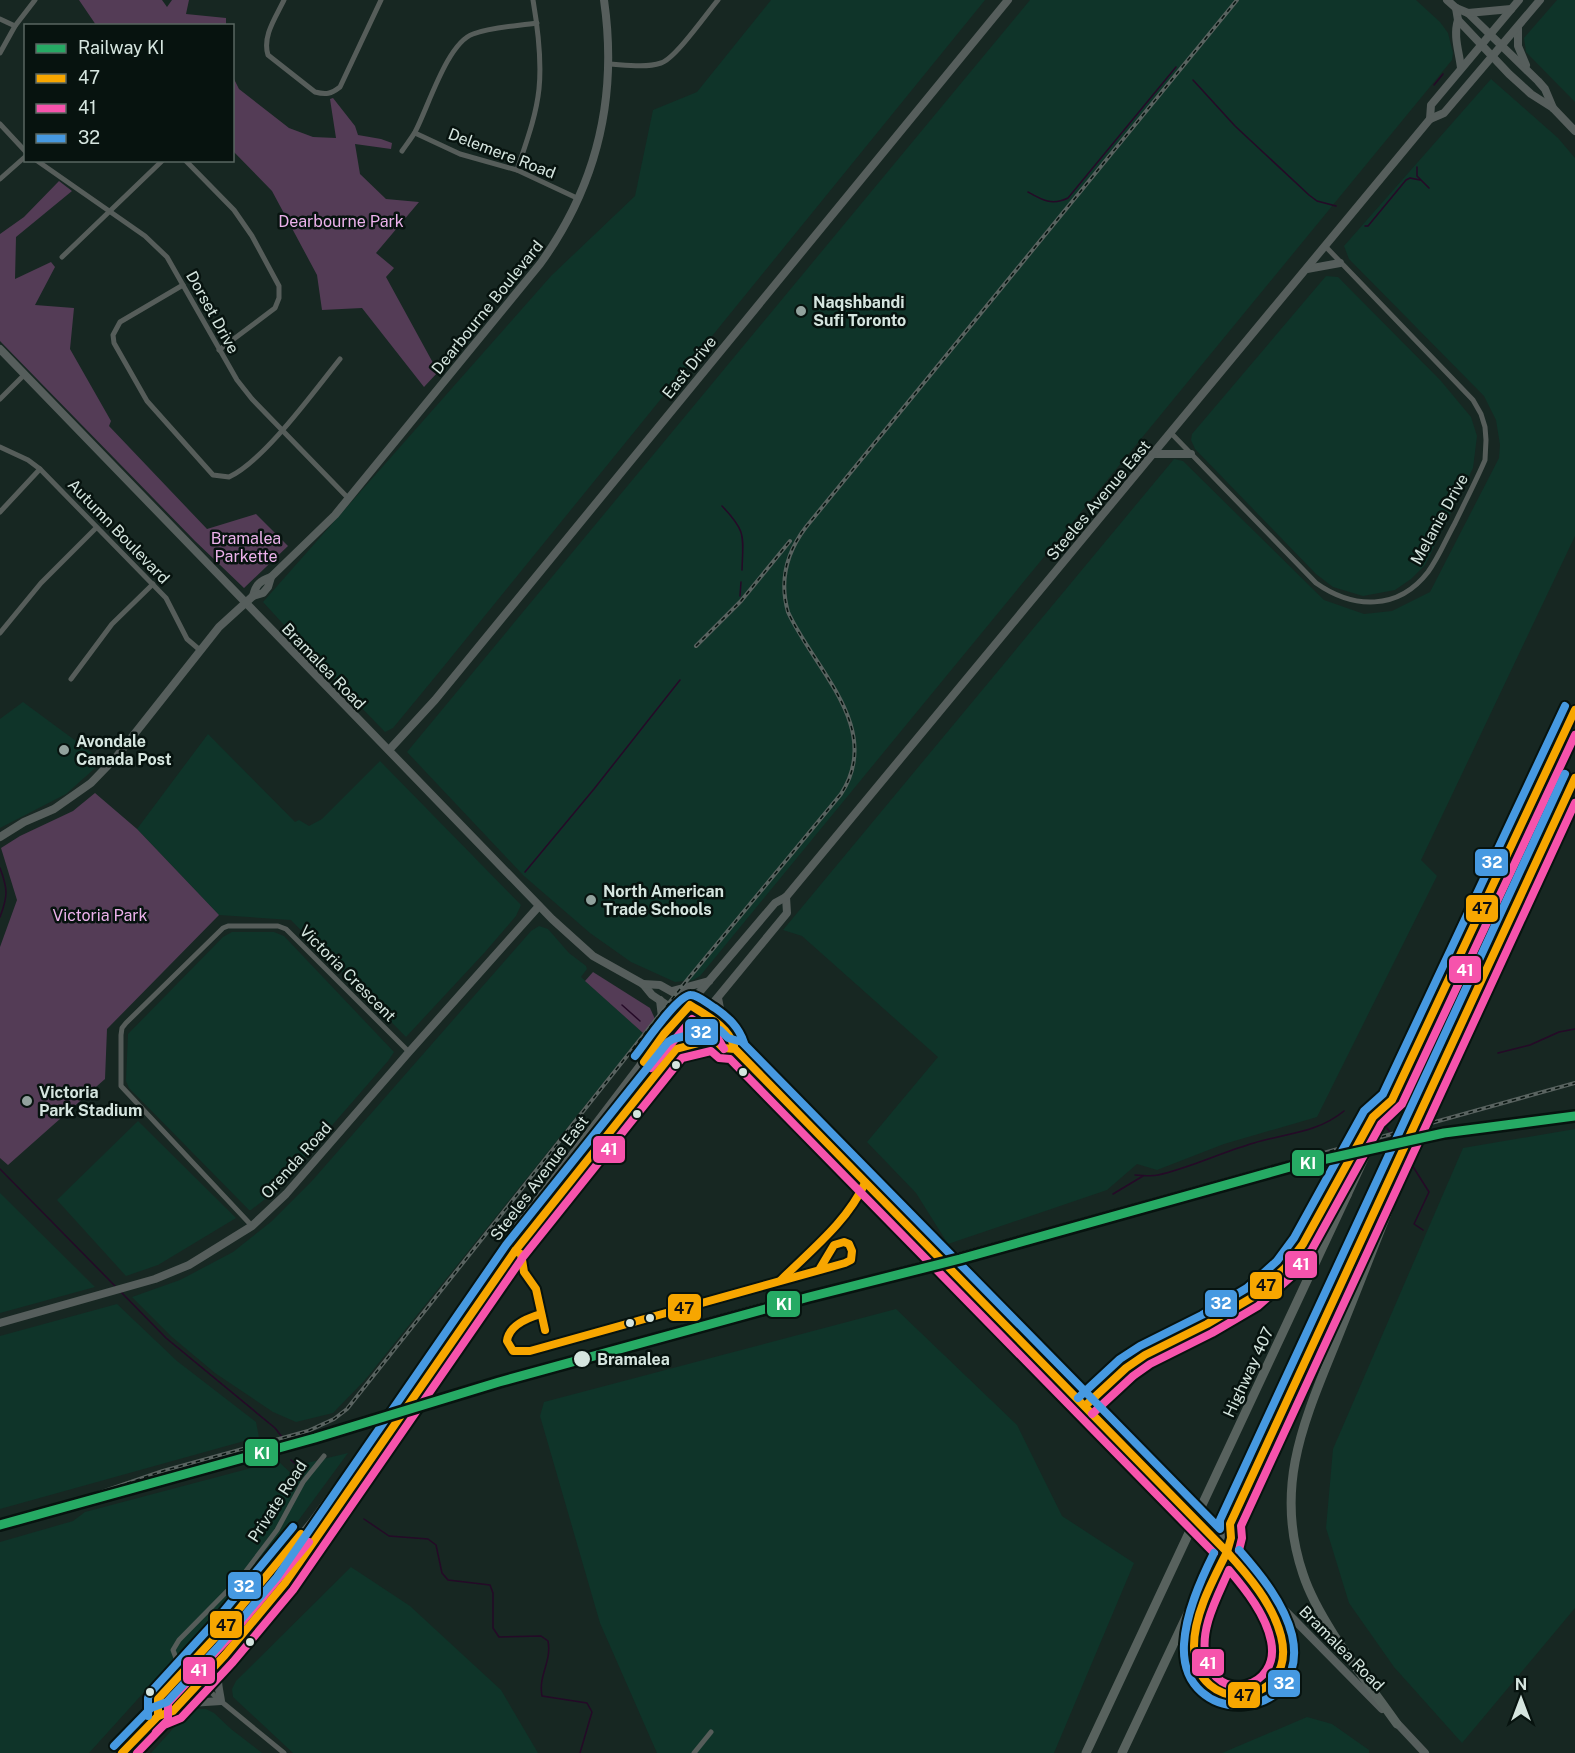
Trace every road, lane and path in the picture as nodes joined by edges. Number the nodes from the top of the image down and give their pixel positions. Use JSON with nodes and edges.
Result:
{"nodes":[{"id":1,"x":35,"y":0,"type":"edge"},
{"id":2,"x":284,"y":0,"type":"edge"},
{"id":3,"x":381,"y":0,"type":"edge"},
{"id":4,"x":533,"y":0,"type":"edge"},
{"id":5,"x":604,"y":0,"type":"edge"},
{"id":6,"x":718,"y":0,"type":"edge"},
{"id":7,"x":1008,"y":0,"type":"edge"},
{"id":8,"x":1447,"y":0,"type":"edge"},
{"id":9,"x":1519,"y":0,"type":"edge"},
{"id":10,"x":1540,"y":0,"type":"edge"},
{"id":11,"x":1456,"y":8,"type":"junction"},
{"id":12,"x":1511,"y":9,"type":"junction"},
{"id":13,"x":1468,"y":13,"type":"junction"},
{"id":14,"x":0,"y":19,"type":"edge"},
{"id":15,"x":1458,"y":20,"type":"junction"},
{"id":16,"x":537,"y":23,"type":"junction"},
{"id":17,"x":15,"y":26,"type":"junction"},
{"id":18,"x":1518,"y":27,"type":"junction"},
{"id":19,"x":1490,"y":34,"type":"junction"},
{"id":20,"x":1481,"y":45,"type":"junction"},
{"id":21,"x":1502,"y":46,"type":"junction"},
{"id":22,"x":0,"y":53,"type":"edge"},
{"id":23,"x":1492,"y":57,"type":"junction"},
{"id":24,"x":609,"y":64,"type":"junction"},
{"id":25,"x":1461,"y":68,"type":"junction"},
{"id":26,"x":1531,"y":74,"type":"junction"},
{"id":27,"x":1553,"y":108,"type":"junction"},
{"id":28,"x":1430,"y":119,"type":"junction"},
{"id":29,"x":0,"y":124,"type":"edge"},
{"id":30,"x":1575,"y":131,"type":"edge"},
{"id":31,"x":415,"y":133,"type":"junction"},
{"id":32,"x":402,"y":151,"type":"dead end"},
{"id":33,"x":24,"y":152,"type":"edge"},
{"id":34,"x":24,"y":156,"type":"edge"},
{"id":35,"x":39,"y":162,"type":"edge"},
{"id":36,"x":161,"y":162,"type":"edge"},
{"id":37,"x":187,"y":162,"type":"edge"},
{"id":38,"x":517,"y":170,"type":"junction"},
{"id":39,"x":0,"y":179,"type":"edge"},
{"id":40,"x":579,"y":199,"type":"junction"},
{"id":41,"x":110,"y":210,"type":"junction"},
{"id":42,"x":1326,"y":247,"type":"junction"},
{"id":43,"x":62,"y":258,"type":"dead end"},
{"id":44,"x":1340,"y":264,"type":"junction"},
{"id":45,"x":1307,"y":269,"type":"junction"},
{"id":46,"x":183,"y":285,"type":"junction"},
{"id":47,"x":0,"y":349,"type":"edge"},
{"id":48,"x":219,"y":350,"type":"junction"},
{"id":49,"x":340,"y":358,"type":"dead end"},
{"id":50,"x":25,"y":374,"type":"junction"},
{"id":51,"x":0,"y":399,"type":"edge"},
{"id":52,"x":282,"y":430,"type":"junction"},
{"id":53,"x":1171,"y":433,"type":"junction"},
{"id":54,"x":0,"y":447,"type":"edge"},
{"id":55,"x":1154,"y":454,"type":"junction"},
{"id":56,"x":1191,"y":454,"type":"junction"},
{"id":57,"x":40,"y":469,"type":"junction"},
{"id":58,"x":349,"y":499,"type":"junction"},
{"id":59,"x":0,"y":512,"type":"edge"},
{"id":60,"x":96,"y":528,"type":"junction"},
{"id":61,"x":153,"y":585,"type":"junction"},
{"id":62,"x":245,"y":603,"type":"junction"},
{"id":63,"x":0,"y":633,"type":"edge"},
{"id":64,"x":201,"y":651,"type":"junction"},
{"id":65,"x":71,"y":679,"type":"dead end"},
{"id":66,"x":1575,"y":710,"type":"edge"},
{"id":67,"x":389,"y":750,"type":"junction"},
{"id":68,"x":1575,"y":778,"type":"edge"},
{"id":69,"x":0,"y":837,"type":"edge"},
{"id":70,"x":786,"y":897,"type":"junction"},
{"id":71,"x":539,"y":906,"type":"junction"},
{"id":72,"x":711,"y":981,"type":"junction"},
{"id":73,"x":643,"y":984,"type":"junction"},
{"id":74,"x":672,"y":991,"type":"junction"},
{"id":75,"x":718,"y":998,"type":"junction"},
{"id":76,"x":660,"y":1000,"type":"junction"},
{"id":77,"x":690,"y":1005,"type":"junction"},
{"id":78,"x":682,"y":1014,"type":"junction"},
{"id":79,"x":704,"y":1015,"type":"junction"},
{"id":80,"x":696,"y":1024,"type":"junction"},
{"id":81,"x":724,"y":1029,"type":"junction"},
{"id":82,"x":664,"y":1034,"type":"junction"},
{"id":83,"x":714,"y":1039,"type":"junction"},
{"id":84,"x":676,"y":1048,"type":"junction"},
{"id":85,"x":735,"y":1049,"type":"junction"},
{"id":86,"x":409,"y":1052,"type":"junction"},
{"id":87,"x":1431,"y":1089,"type":"junction"},
{"id":88,"x":1392,"y":1100,"type":"junction"},
{"id":89,"x":252,"y":1226,"type":"junction"},
{"id":90,"x":505,"y":1244,"type":"junction"},
{"id":91,"x":515,"y":1251,"type":"junction"},
{"id":92,"x":0,"y":1323,"type":"edge"},
{"id":93,"x":1085,"y":1406,"type":"junction"},
{"id":94,"x":324,"y":1456,"type":"dead end"},
{"id":95,"x":1230,"y":1524,"type":"junction"},
{"id":96,"x":1236,"y":1560,"type":"junction"},
{"id":97,"x":225,"y":1655,"type":"junction"},
{"id":98,"x":187,"y":1669,"type":"junction"},
{"id":99,"x":200,"y":1681,"type":"junction"},
{"id":100,"x":221,"y":1701,"type":"junction"},
{"id":101,"x":176,"y":1707,"type":"junction"},
{"id":102,"x":158,"y":1716,"type":"junction"},
{"id":103,"x":1397,"y":1724,"type":"junction"},
{"id":104,"x":711,"y":1732,"type":"dead end"},
{"id":105,"x":122,"y":1753,"type":"edge"},
{"id":106,"x":284,"y":1753,"type":"edge"},
{"id":107,"x":694,"y":1753,"type":"edge"},
{"id":108,"x":1086,"y":1753,"type":"edge"},
{"id":109,"x":1122,"y":1753,"type":"edge"},
{"id":110,"x":1425,"y":1753,"type":"edge"}],
"edges":[{"from":1,"to":17,"type":"street"},
{"from":2,"to":3,"type":"street"},
{"from":4,"to":16,"type":"street"},
{"from":5,"to":24,"type":"main road","name":"Dearbourne Boulevard"},
{"from":6,"to":24,"type":"street"},
{"from":7,"to":67,"type":"main road","name":"East Drive"},
{"from":8,"to":11,"type":"main road"},
{"from":9,"to":12,"type":"main road","name":"Steeles Avenue East"},
{"from":10,"to":18,"type":"main road","name":"Steeles Avenue East"},
{"from":11,"to":13,"type":"main road"},
{"from":11,"to":15,"type":"main road"},
{"from":12,"to":13,"type":"main road"},
{"from":12,"to":19,"type":"main road","name":"Steeles Avenue East"},
{"from":13,"to":19,"type":"main road"},
{"from":14,"to":17,"type":"street"},
{"from":15,"to":20,"type":"main road"},
{"from":15,"to":25,"type":"main road"},
{"from":16,"to":31,"type":"street"},
{"from":16,"to":38,"type":"street"},
{"from":17,"to":22,"type":"street"},
{"from":18,"to":21,"type":"main road","name":"Steeles Avenue East"},
{"from":18,"to":26,"type":"main road"},
{"from":19,"to":20,"type":"main road","name":"Steeles Avenue East"},
{"from":19,"to":21,"type":"main road"},
{"from":20,"to":23,"type":"main road"},
{"from":20,"to":25,"type":"main road","name":"Steeles Avenue East"},
{"from":21,"to":23,"type":"main road","name":"Steeles Avenue East"},
{"from":21,"to":26,"type":"main road"},
{"from":23,"to":27,"type":"main road"},
{"from":23,"to":28,"type":"main road","name":"Steeles Avenue East"},
{"from":24,"to":40,"type":"main road","name":"Dearbourne Boulevard"},
{"from":25,"to":28,"type":"main road","name":"Steeles Avenue East"},
{"from":26,"to":27,"type":"main road"},
{"from":27,"to":30,"type":"main road"},
{"from":28,"to":42,"type":"main road","name":"Steeles Avenue East"},
{"from":29,"to":33,"type":"street"},
{"from":31,"to":32,"type":"street"},
{"from":31,"to":38,"type":"street","name":"Delemere Road"},
{"from":34,"to":39,"type":"street"},
{"from":35,"to":41,"type":"street","name":"Dorset Drive"},
{"from":36,"to":41,"type":"street"},
{"from":37,"to":48,"type":"street"},
{"from":38,"to":40,"type":"street","name":"Delemere Road"},
{"from":40,"to":58,"type":"main road","name":"Dearbourne Boulevard"},
{"from":41,"to":43,"type":"street"},
{"from":41,"to":46,"type":"street","name":"Dorset Drive"},
{"from":42,"to":44,"type":"street","name":"Melanie Drive"},
{"from":42,"to":45,"type":"main road","name":"Steeles Avenue East"},
{"from":44,"to":45,"type":"main road"},
{"from":44,"to":56,"type":"street","name":"Melanie Drive"},
{"from":45,"to":53,"type":"main road","name":"Steeles Avenue East"},
{"from":46,"to":48,"type":"street","name":"Dorset Drive"},
{"from":46,"to":52,"type":"street"},
{"from":47,"to":50,"type":"main road","name":"Bramalea Road"},
{"from":48,"to":52,"type":"street","name":"Dorset Drive"},
{"from":49,"to":52,"type":"street"},
{"from":50,"to":51,"type":"street"},
{"from":50,"to":62,"type":"main road","name":"Bramalea Road"},
{"from":52,"to":58,"type":"street","name":"Dorset Drive"},
{"from":53,"to":55,"type":"main road","name":"Steeles Avenue East"},
{"from":53,"to":56,"type":"street","name":"Melanie Drive"},
{"from":54,"to":57,"type":"street","name":"Autumn Boulevard"},
{"from":55,"to":56,"type":"main road"},
{"from":55,"to":70,"type":"main road","name":"Steeles Avenue East"},
{"from":57,"to":59,"type":"street"},
{"from":57,"to":60,"type":"street","name":"Autumn Boulevard"},
{"from":58,"to":62,"type":"main road","name":"Dearbourne Boulevard"},
{"from":60,"to":61,"type":"street","name":"Autumn Boulevard"},
{"from":60,"to":63,"type":"street"},
{"from":61,"to":64,"type":"street","name":"Autumn Boulevard"},
{"from":61,"to":65,"type":"street"},
{"from":62,"to":64,"type":"main road","name":"Dearbourne Boulevard"},
{"from":62,"to":67,"type":"main road","name":"Bramalea Road"},
{"from":64,"to":69,"type":"main road","name":"Dearbourne Boulevard"},
{"from":66,"to":88,"type":"highway","name":"Highway 407"},
{"from":67,"to":71,"type":"main road","name":"Bramalea Road"},
{"from":68,"to":87,"type":"highway"},
{"from":70,"to":72,"type":"main road","name":"Steeles Avenue East"},
{"from":70,"to":75,"type":"main road","name":"Steeles Avenue East"},
{"from":71,"to":73,"type":"main road","name":"Bramalea Road"},
{"from":71,"to":86,"type":"main road","name":"Orenda Road"},
{"from":72,"to":74,"type":"main road"},
{"from":72,"to":77,"type":"main road","name":"Steeles Avenue East"},
{"from":73,"to":74,"type":"main road","name":"Bramalea Road"},
{"from":73,"to":76,"type":"main road","name":"Bramalea Road"},
{"from":74,"to":77,"type":"main road","name":"Bramalea Road"},
{"from":75,"to":79,"type":"main road","name":"Steeles Avenue East"},
{"from":75,"to":81,"type":"main road"},
{"from":76,"to":78,"type":"main road","name":"Bramalea Road"},
{"from":76,"to":82,"type":"main road"},
{"from":77,"to":78,"type":"main road","name":"Steeles Avenue East"},
{"from":77,"to":79,"type":"main road","name":"Bramalea Road"},
{"from":78,"to":80,"type":"main road","name":"Bramalea Road"},
{"from":78,"to":82,"type":"main road","name":"Steeles Avenue East"},
{"from":79,"to":80,"type":"main road","name":"Steeles Avenue East"},
{"from":79,"to":81,"type":"main road","name":"Bramalea Road"},
{"from":80,"to":83,"type":"main road","name":"Bramalea Road"},
{"from":80,"to":84,"type":"main road","name":"Steeles Avenue East"},
{"from":81,"to":85,"type":"main road","name":"Bramalea Road"},
{"from":82,"to":90,"type":"main road","name":"Steeles Avenue East"},
{"from":83,"to":84,"type":"main road"},
{"from":83,"to":85,"type":"main road","name":"Bramalea Road"},
{"from":84,"to":91,"type":"main road","name":"Steeles Avenue East"},
{"from":85,"to":93,"type":"main road","name":"Bramalea Road","bridge":true},
{"from":86,"to":89,"type":"main road","name":"Orenda Road"},
{"from":86,"to":89,"type":"street","name":"Victoria Crescent"},
{"from":87,"to":95,"type":"highway","bridge":true},
{"from":87,"to":103,"type":"highway","bridge":true},
{"from":88,"to":93,"type":"highway","bridge":true},
{"from":88,"to":108,"type":"highway","name":"Highway 407","bridge":true},
{"from":89,"to":92,"type":"main road","name":"Orenda Road"},
{"from":90,"to":91,"type":"main road"},
{"from":90,"to":98,"type":"main road","name":"Steeles Avenue East","bridge":true},
{"from":91,"to":97,"type":"main road","name":"Steeles Avenue East","bridge":true},
{"from":93,"to":96,"type":"main road","name":"Bramalea Road","bridge":true},
{"from":94,"to":98,"type":"street","name":"Private Road"},
{"from":95,"to":96,"type":"highway"},
{"from":95,"to":109,"type":"highway"},
{"from":96,"to":103,"type":"main road","name":"Bramalea Road"},
{"from":97,"to":99,"type":"main road","name":"Steeles Avenue East"},
{"from":97,"to":100,"type":"main road"},
{"from":98,"to":99,"type":"street"},
{"from":98,"to":102,"type":"main road","name":"Steeles Avenue East"},
{"from":99,"to":100,"type":"street"},
{"from":99,"to":101,"type":"main road","name":"Steeles Avenue East"},
{"from":100,"to":101,"type":"main road"},
{"from":100,"to":106,"type":"street"},
{"from":101,"to":102,"type":"main road","name":"Steeles Avenue East"},
{"from":102,"to":105,"type":"main road","name":"Steeles Avenue East"},
{"from":103,"to":110,"type":"main road","name":"Bramalea Road"},
{"from":104,"to":107,"type":"street"}]}
